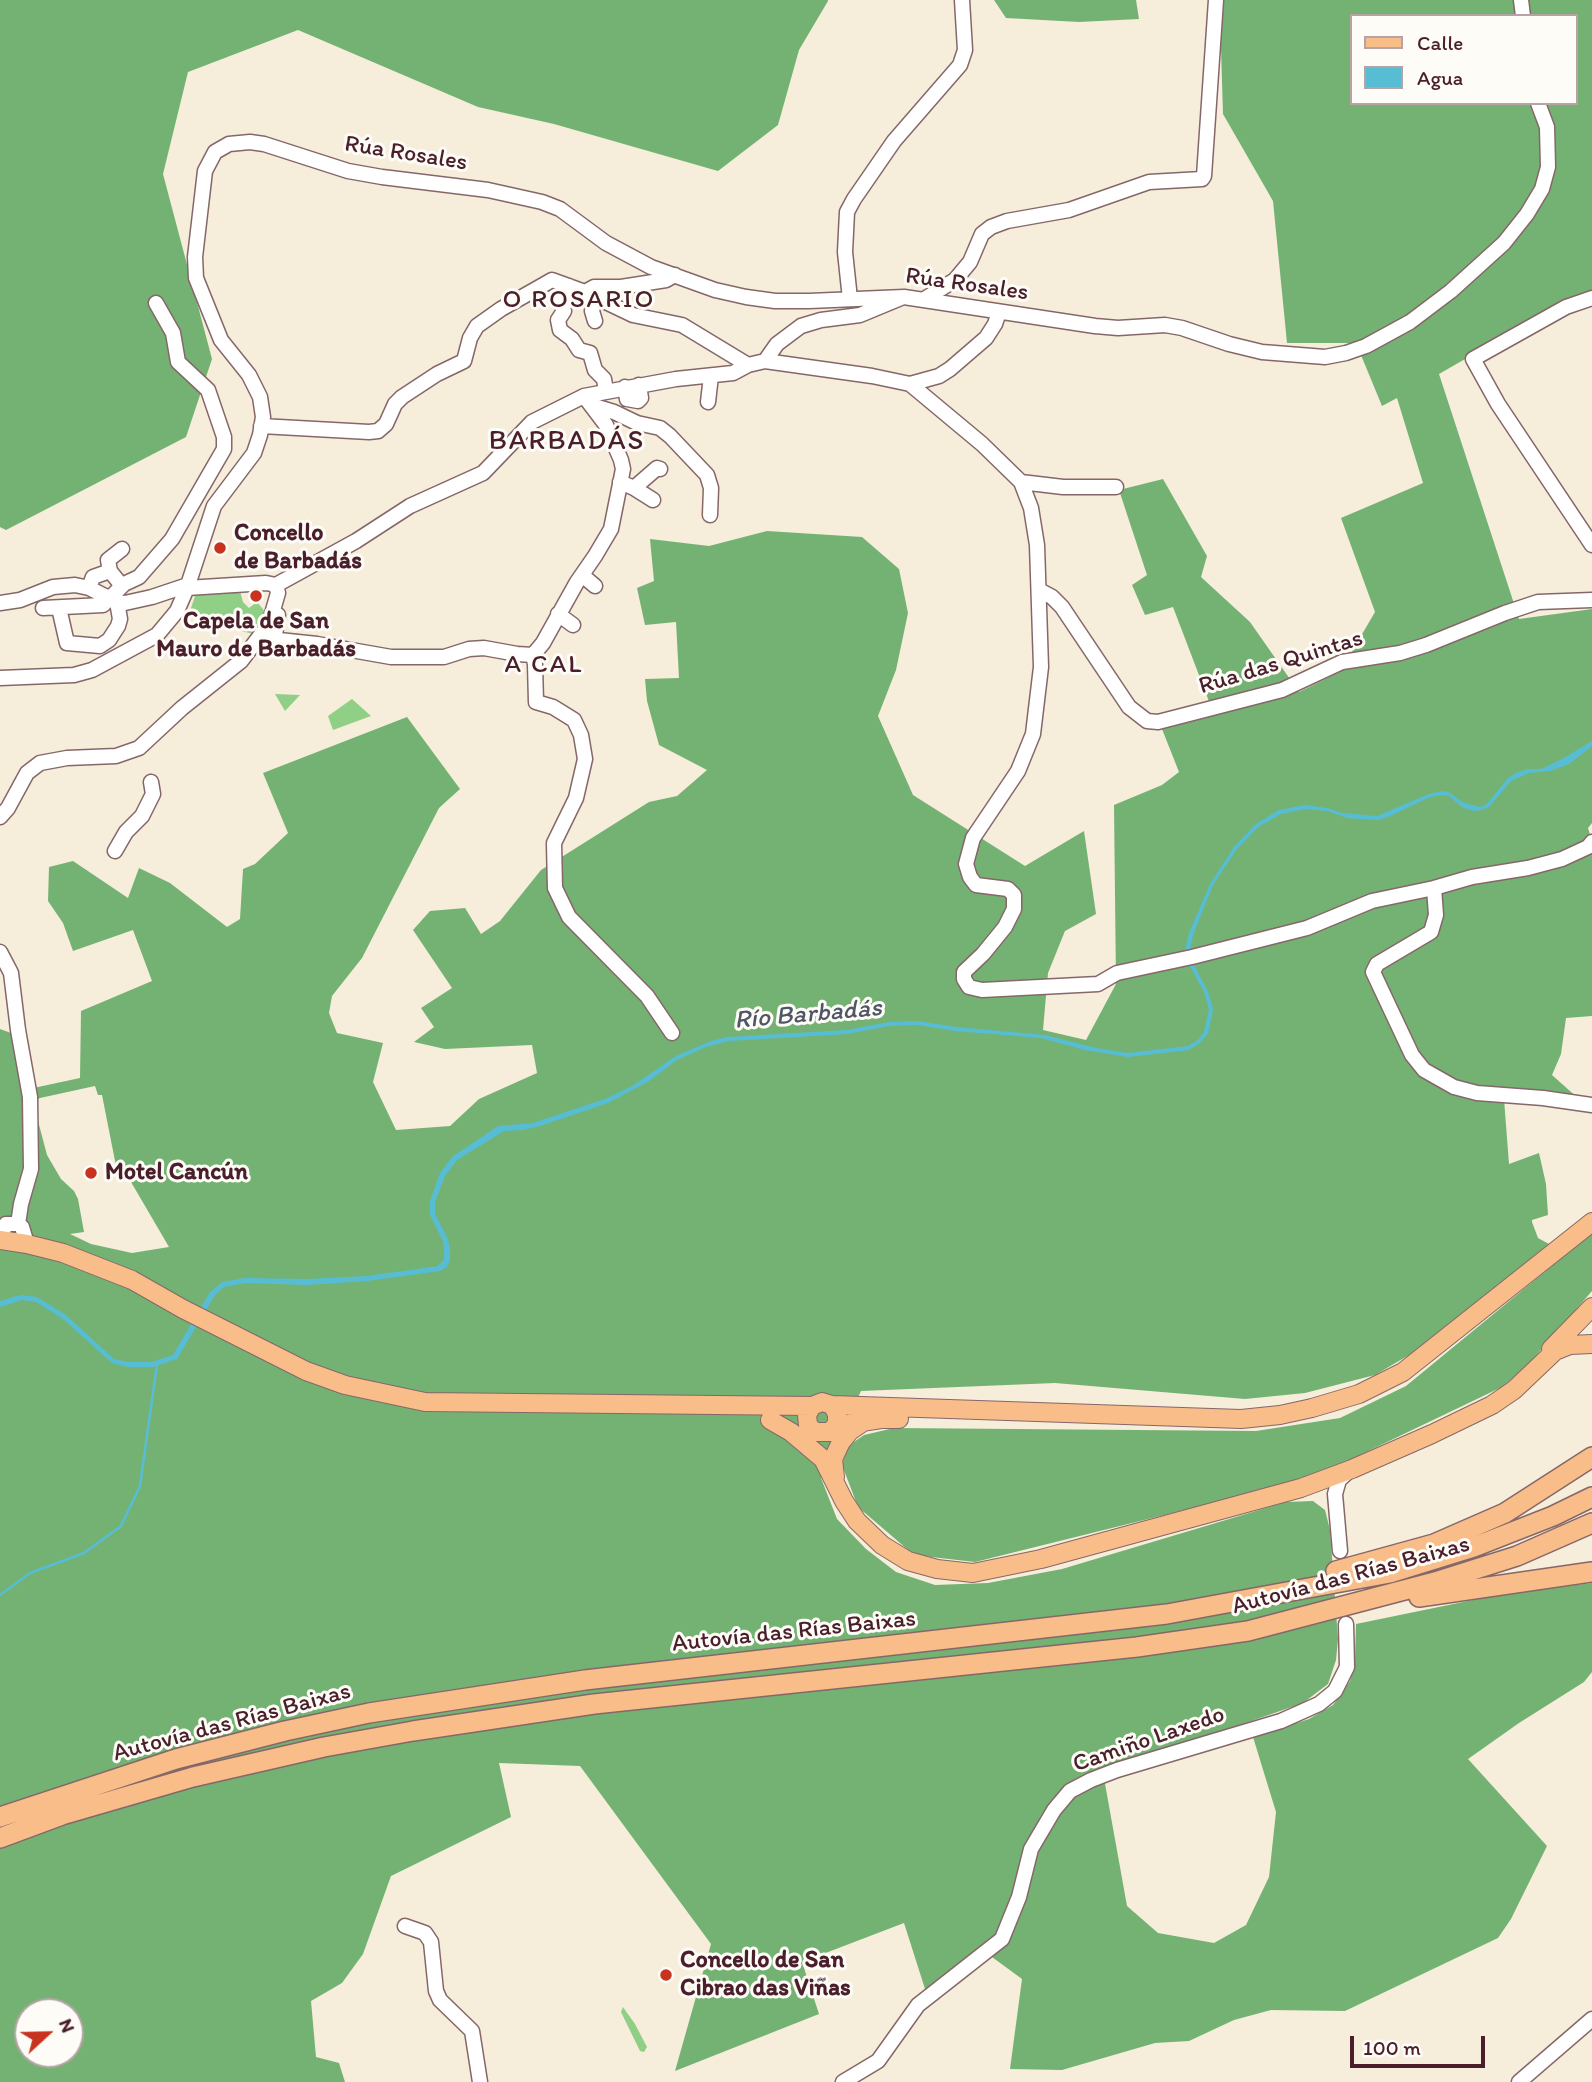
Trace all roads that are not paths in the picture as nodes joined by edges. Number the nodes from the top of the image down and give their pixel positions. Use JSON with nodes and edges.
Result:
{"nodes":[{"id":1,"x":962,"y":0,"type":"edge"},
{"id":2,"x":1216,"y":0,"type":"edge"},
{"id":3,"x":1540,"y":106,"type":"edge"},
{"id":4,"x":675,"y":275,"type":"junction"},
{"id":5,"x":569,"y":286,"type":"junction"},
{"id":6,"x":590,"y":295,"type":"junction"},
{"id":7,"x":904,"y":297,"type":"junction"},
{"id":8,"x":1592,"y":298,"type":"edge"},
{"id":9,"x":850,"y":299,"type":"junction"},
{"id":10,"x":923,"y":300,"type":"junction"},
{"id":11,"x":156,"y":303,"type":"dead end"},
{"id":12,"x":999,"y":312,"type":"junction"},
{"id":13,"x":595,"y":321,"type":"dead end"},
{"id":14,"x":765,"y":361,"type":"junction"},
{"id":15,"x":748,"y":365,"type":"junction"},
{"id":16,"x":711,"y":376,"type":"junction"},
{"id":17,"x":910,"y":384,"type":"junction"},
{"id":18,"x":606,"y":391,"type":"junction"},
{"id":19,"x":589,"y":401,"type":"junction"},
{"id":20,"x":708,"y":402,"type":"dead end"},
{"id":21,"x":261,"y":426,"type":"junction"},
{"id":22,"x":660,"y":468,"type":"dead end"},
{"id":23,"x":1021,"y":482,"type":"junction"},
{"id":24,"x":627,"y":485,"type":"junction"},
{"id":25,"x":1116,"y":487,"type":"dead end"},
{"id":26,"x":653,"y":500,"type":"dead end"},
{"id":27,"x":710,"y":515,"type":"dead end"},
{"id":28,"x":1592,"y":545,"type":"edge"},
{"id":29,"x":122,"y":549,"type":"dead end"},
{"id":30,"x":110,"y":571,"type":"junction"},
{"id":31,"x":582,"y":575,"type":"junction"},
{"id":32,"x":122,"y":586,"type":"junction"},
{"id":33,"x":188,"y":586,"type":"junction"},
{"id":34,"x":595,"y":586,"type":"dead end"},
{"id":35,"x":89,"y":588,"type":"junction"},
{"id":36,"x":277,"y":589,"type":"junction"},
{"id":37,"x":1039,"y":590,"type":"junction"},
{"id":38,"x":114,"y":600,"type":"junction"},
{"id":39,"x":1592,"y":600,"type":"edge"},
{"id":40,"x":0,"y":603,"type":"edge"},
{"id":41,"x":43,"y":608,"type":"dead end"},
{"id":42,"x":59,"y":608,"type":"junction"},
{"id":43,"x":558,"y":614,"type":"junction"},
{"id":44,"x":573,"y":625,"type":"dead end"},
{"id":45,"x":533,"y":655,"type":"junction"},
{"id":46,"x":0,"y":678,"type":"edge"},
{"id":47,"x":151,"y":782,"type":"dead end"},
{"id":48,"x":0,"y":817,"type":"edge"},
{"id":49,"x":1592,"y":842,"type":"edge"},
{"id":50,"x":115,"y":851,"type":"dead end"},
{"id":51,"x":1434,"y":888,"type":"junction"},
{"id":52,"x":0,"y":952,"type":"edge"},
{"id":53,"x":672,"y":1032,"type":"dead end"},
{"id":54,"x":1592,"y":1105,"type":"edge"},
{"id":55,"x":1592,"y":1222,"type":"edge"},
{"id":56,"x":5,"y":1230,"type":"edge"},
{"id":57,"x":27,"y":1244,"type":"junction"},
{"id":58,"x":1592,"y":1307,"type":"edge"},
{"id":59,"x":1592,"y":1344,"type":"edge"},
{"id":60,"x":1539,"y":1366,"type":"junction"},
{"id":61,"x":578,"y":1405,"type":"junction"},
{"id":62,"x":832,"y":1405,"type":"junction"},
{"id":63,"x":812,"y":1406,"type":"junction"},
{"id":64,"x":1175,"y":1418,"type":"junction"},
{"id":65,"x":769,"y":1420,"type":"junction"},
{"id":66,"x":866,"y":1421,"type":"junction"},
{"id":67,"x":809,"y":1427,"type":"junction"},
{"id":68,"x":834,"y":1428,"type":"junction"},
{"id":69,"x":1592,"y":1457,"type":"edge"},
{"id":70,"x":828,"y":1459,"type":"junction"},
{"id":71,"x":1330,"y":1489,"type":"junction"},
{"id":72,"x":1592,"y":1497,"type":"edge"},
{"id":73,"x":1592,"y":1523,"type":"edge"},
{"id":74,"x":1340,"y":1551,"type":"dead end"},
{"id":75,"x":1592,"y":1572,"type":"edge"},
{"id":76,"x":1322,"y":1613,"type":"junction"},
{"id":77,"x":1346,"y":1624,"type":"dead end"},
{"id":78,"x":1050,"y":1628,"type":"junction"},
{"id":79,"x":0,"y":1817,"type":"edge"},
{"id":80,"x":0,"y":1838,"type":"edge"},
{"id":81,"x":405,"y":1926,"type":"dead end"},
{"id":82,"x":1592,"y":2019,"type":"edge"},
{"id":83,"x":480,"y":2082,"type":"edge"},
{"id":84,"x":843,"y":2082,"type":"edge"},
{"id":85,"x":1519,"y":2082,"type":"edge"}],
"edges":[{"from":1,"to":9,"type":"street"},
{"from":2,"to":10,"type":"street"},
{"from":3,"to":12,"type":"street","name":"Rúa Rosales"},
{"from":4,"to":6,"type":"street"},
{"from":4,"to":9,"type":"street","name":"Rúa Rosales"},
{"from":4,"to":21,"type":"street","name":"Rúa Rosales"},
{"from":5,"to":6,"type":"street"},
{"from":5,"to":18,"type":"street"},
{"from":5,"to":21,"type":"street"},
{"from":6,"to":13,"type":"street"},
{"from":6,"to":15,"type":"street"},
{"from":7,"to":9,"type":"street","name":"Rúa Rosales"},
{"from":7,"to":10,"type":"street","name":"Rúa Rosales"},
{"from":7,"to":14,"type":"street"},
{"from":8,"to":28,"type":"street"},
{"from":10,"to":12,"type":"street","name":"Rúa Rosales"},
{"from":11,"to":32,"type":"street"},
{"from":12,"to":17,"type":"street"},
{"from":14,"to":15,"type":"street"},
{"from":14,"to":17,"type":"street"},
{"from":15,"to":16,"type":"street"},
{"from":16,"to":18,"type":"street"},
{"from":16,"to":20,"type":"street"},
{"from":17,"to":23,"type":"street"},
{"from":18,"to":19,"type":"street"},
{"from":19,"to":24,"type":"street"},
{"from":19,"to":27,"type":"street"},
{"from":19,"to":36,"type":"street"},
{"from":21,"to":33,"type":"street"},
{"from":22,"to":24,"type":"street"},
{"from":23,"to":25,"type":"street"},
{"from":23,"to":37,"type":"street"},
{"from":24,"to":26,"type":"street"},
{"from":24,"to":31,"type":"street"},
{"from":29,"to":30,"type":"street"},
{"from":30,"to":32,"type":"street"},
{"from":30,"to":35,"type":"street"},
{"from":31,"to":34,"type":"street"},
{"from":31,"to":43,"type":"street"},
{"from":32,"to":38,"type":"street"},
{"from":33,"to":36,"type":"street"},
{"from":33,"to":38,"type":"street"},
{"from":33,"to":46,"type":"street"},
{"from":35,"to":38,"type":"street"},
{"from":35,"to":40,"type":"street"},
{"from":36,"to":45,"type":"street"},
{"from":36,"to":48,"type":"street"},
{"from":37,"to":39,"type":"street","name":"Rúa das Quintas"},
{"from":37,"to":51,"type":"street"},
{"from":38,"to":42,"type":"street"},
{"from":38,"to":42,"type":"street"},
{"from":41,"to":42,"type":"street"},
{"from":43,"to":44,"type":"street"},
{"from":43,"to":45,"type":"street"},
{"from":45,"to":53,"type":"street"},
{"from":47,"to":50,"type":"street"},
{"from":49,"to":51,"type":"street"},
{"from":51,"to":54,"type":"street"},
{"from":52,"to":56,"type":"street"},
{"from":55,"to":64,"type":"main road"},
{"from":56,"to":57,"type":"main road"},
{"from":56,"to":57,"type":"street"},
{"from":57,"to":61,"type":"main road"},
{"from":58,"to":60,"type":"main road"},
{"from":59,"to":60,"type":"main road"},
{"from":60,"to":71,"type":"main road"},
{"from":61,"to":63,"type":"main road"},
{"from":61,"to":65,"type":"main road"},
{"from":62,"to":63,"type":"main road"},
{"from":62,"to":64,"type":"main road"},
{"from":62,"to":68,"type":"main road"},
{"from":63,"to":67,"type":"main road"},
{"from":64,"to":66,"type":"main road"},
{"from":65,"to":67,"type":"main road"},
{"from":65,"to":70,"type":"main road"},
{"from":66,"to":68,"type":"main road"},
{"from":66,"to":70,"type":"main road"},
{"from":67,"to":68,"type":"main road"},
{"from":67,"to":70,"type":"main road"},
{"from":68,"to":70,"type":"main road"},
{"from":69,"to":78,"type":"highway"},
{"from":70,"to":71,"type":"main road"},
{"from":71,"to":74,"type":"street"},
{"from":72,"to":78,"type":"highway","name":"Autovía das Rías Baixas"},
{"from":73,"to":76,"type":"highway","name":"Autovía das Rías Baixas"},
{"from":75,"to":76,"type":"highway"},
{"from":76,"to":80,"type":"highway","name":"Autovía das Rías Baixas"},
{"from":77,"to":84,"type":"street","name":"Camiño Laxedo"},
{"from":78,"to":79,"type":"highway","name":"Autovía das Rías Baixas"},
{"from":81,"to":83,"type":"street"},
{"from":82,"to":85,"type":"street"}]}
